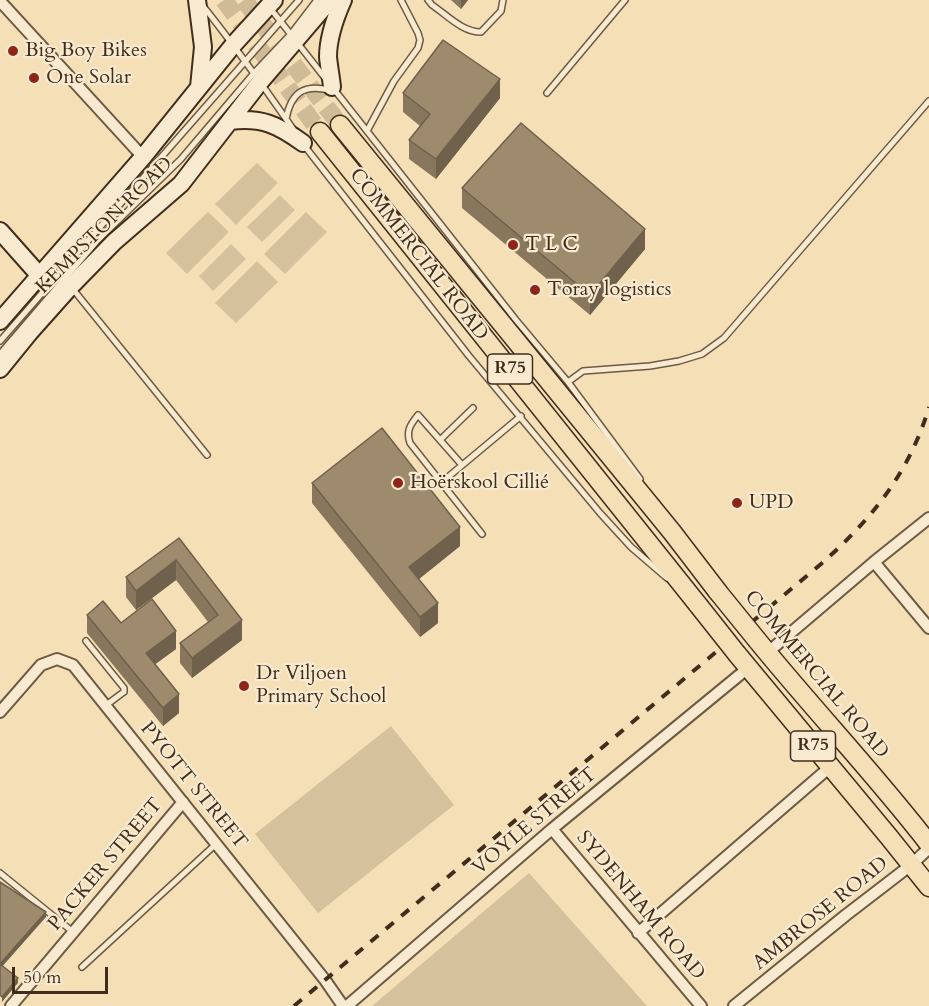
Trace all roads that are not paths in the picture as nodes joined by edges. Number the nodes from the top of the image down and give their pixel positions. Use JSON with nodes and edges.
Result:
{"nodes":[{"id":1,"x":198,"y":0,"type":"edge"},
{"id":2,"x":299,"y":0,"type":"edge"},
{"id":3,"x":317,"y":0,"type":"edge"},
{"id":4,"x":330,"y":0,"type":"edge"},
{"id":5,"x":343,"y":0,"type":"edge"},
{"id":6,"x":401,"y":0,"type":"edge"},
{"id":7,"x":428,"y":0,"type":"edge"},
{"id":8,"x":503,"y":0,"type":"edge"},
{"id":9,"x":625,"y":0,"type":"edge"},
{"id":10,"x":0,"y":1,"type":"edge"},
{"id":11,"x":269,"y":2,"type":"edge"},
{"id":12,"x":281,"y":21,"type":"junction"},
{"id":13,"x":293,"y":37,"type":"junction"},
{"id":14,"x":234,"y":45,"type":"junction"},
{"id":15,"x":245,"y":61,"type":"junction"},
{"id":16,"x":257,"y":77,"type":"junction"},
{"id":17,"x":199,"y":87,"type":"junction"},
{"id":18,"x":334,"y":90,"type":"junction"},
{"id":19,"x":547,"y":93,"type":"dead end"},
{"id":20,"x":929,"y":101,"type":"edge"},
{"id":21,"x":286,"y":119,"type":"junction"},
{"id":22,"x":230,"y":121,"type":"junction"},
{"id":23,"x":340,"y":125,"type":"tunnel mouth"},
{"id":24,"x":367,"y":131,"type":"junction"},
{"id":25,"x":320,"y":132,"type":"tunnel mouth"},
{"id":26,"x":303,"y":143,"type":"junction"},
{"id":27,"x":142,"y":157,"type":"junction"},
{"id":28,"x":0,"y":231,"type":"edge"},
{"id":29,"x":40,"y":276,"type":"junction"},
{"id":30,"x":71,"y":286,"type":"junction"},
{"id":31,"x":0,"y":321,"type":"edge"},
{"id":32,"x":0,"y":341,"type":"edge"},
{"id":33,"x":0,"y":354,"type":"edge"},
{"id":34,"x":0,"y":369,"type":"edge"},
{"id":35,"x":568,"y":382,"type":"junction"},
{"id":36,"x":473,"y":408,"type":"dead end"},
{"id":37,"x":520,"y":416,"type":"junction"},
{"id":38,"x":440,"y":440,"type":"junction"},
{"id":39,"x":207,"y":455,"type":"dead end"},
{"id":40,"x":462,"y":465,"type":"junction"},
{"id":41,"x":442,"y":482,"type":"junction"},
{"id":42,"x":645,"y":486,"type":"dead end"},
{"id":43,"x":651,"y":495,"type":"dead end"},
{"id":44,"x":929,"y":518,"type":"edge"},
{"id":45,"x":672,"y":532,"type":"junction"},
{"id":46,"x":482,"y":534,"type":"dead end"},
{"id":47,"x":874,"y":562,"type":"junction"},
{"id":48,"x":697,"y":603,"type":"junction"},
{"id":49,"x":929,"y":628,"type":"edge"},
{"id":50,"x":86,"y":640,"type":"dead end"},
{"id":51,"x":762,"y":647,"type":"junction"},
{"id":52,"x":743,"y":661,"type":"junction"},
{"id":53,"x":105,"y":706,"type":"junction"},
{"id":54,"x":0,"y":712,"type":"edge"},
{"id":55,"x":830,"y":766,"type":"junction"},
{"id":56,"x":183,"y":802,"type":"junction"},
{"id":57,"x":552,"y":829,"type":"junction"},
{"id":58,"x":929,"y":843,"type":"edge"},
{"id":59,"x":216,"y":844,"type":"junction"},
{"id":60,"x":929,"y":848,"type":"edge"},
{"id":61,"x":911,"y":865,"type":"junction"},
{"id":62,"x":0,"y":873,"type":"edge"},
{"id":63,"x":929,"y":875,"type":"edge"},
{"id":64,"x":929,"y":887,"type":"edge"},
{"id":65,"x":73,"y":932,"type":"junction"},
{"id":66,"x":638,"y":933,"type":"junction"},
{"id":67,"x":82,"y":967,"type":"dead end"},
{"id":68,"x":11,"y":1006,"type":"edge"},
{"id":69,"x":345,"y":1006,"type":"edge"},
{"id":70,"x":701,"y":1006,"type":"edge"},
{"id":71,"x":734,"y":1006,"type":"edge"}],
"edges":[{"from":1,"to":14,"type":"lane","name":"COMMERCIAL ROAD"},
{"from":1,"to":17,"type":"main road"},
{"from":2,"to":12,"type":"lane"},
{"from":3,"to":13,"type":"lane"},
{"from":4,"to":13,"type":"main road","name":"KEMPSTON ROAD"},
{"from":5,"to":18,"type":"main road"},
{"from":6,"to":24,"type":"lane"},
{"from":7,"to":8,"type":"lane"},
{"from":9,"to":19,"type":"lane"},
{"from":10,"to":27,"type":"street"},
{"from":11,"to":12,"type":"lane","name":"COMMERCIAL ROAD"},
{"from":11,"to":14,"type":"main road","name":"KEMPSTON ROAD"},
{"from":12,"to":13,"type":"lane","name":"COMMERCIAL ROAD"},
{"from":12,"to":15,"type":"lane"},
{"from":13,"to":16,"type":"main road","name":"KEMPSTON ROAD"},
{"from":13,"to":18,"type":"lane","name":"COMMERCIAL ROAD"},
{"from":14,"to":15,"type":"lane","name":"COMMERCIAL ROAD"},
{"from":14,"to":17,"type":"main road","name":"KEMPSTON ROAD"},
{"from":15,"to":16,"type":"lane","name":"COMMERCIAL ROAD"},
{"from":15,"to":32,"type":"lane"},
{"from":16,"to":21,"type":"lane","name":"COMMERCIAL ROAD"},
{"from":16,"to":22,"type":"main road","name":"KEMPSTON ROAD"},
{"from":16,"to":33,"type":"lane"},
{"from":17,"to":27,"type":"main road","name":"KEMPSTON ROAD"},
{"from":18,"to":21,"type":"lane"},
{"from":18,"to":24,"type":"lane","name":"COMMERCIAL ROAD"},
{"from":20,"to":35,"type":"lane"},
{"from":21,"to":26,"type":"lane","name":"COMMERCIAL ROAD"},
{"from":22,"to":26,"type":"main road"},
{"from":22,"to":30,"type":"main road","name":"KEMPSTON ROAD"},
{"from":23,"to":45,"type":"main road","name":"COMMERCIAL ROAD","number":"R75"},
{"from":24,"to":35,"type":"lane","name":"COMMERCIAL ROAD"},
{"from":25,"to":48,"type":"main road","name":"COMMERCIAL ROAD","number":"R75"},
{"from":26,"to":37,"type":"lane","name":"COMMERCIAL ROAD"},
{"from":27,"to":29,"type":"main road","name":"KEMPSTON ROAD"},
{"from":28,"to":29,"type":"main road"},
{"from":29,"to":31,"type":"main road","name":"KEMPSTON ROAD"},
{"from":30,"to":34,"type":"main road","name":"KEMPSTON ROAD"},
{"from":30,"to":39,"type":"lane"},
{"from":35,"to":42,"type":"lane","name":"COMMERCIAL ROAD"},
{"from":36,"to":38,"type":"lane"},
{"from":37,"to":40,"type":"lane"},
{"from":37,"to":48,"type":"lane","name":"COMMERCIAL ROAD"},
{"from":38,"to":40,"type":"lane"},
{"from":38,"to":41,"type":"lane"},
{"from":40,"to":41,"type":"lane"},
{"from":41,"to":46,"type":"lane"},
{"from":43,"to":45,"type":"lane","name":"COMMERCIAL ROAD"},
{"from":44,"to":47,"type":"street"},
{"from":45,"to":51,"type":"main road","name":"COMMERCIAL ROAD","number":"R75","bridge":true},
{"from":47,"to":49,"type":"street"},
{"from":47,"to":51,"type":"street"},
{"from":48,"to":52,"type":"main road","name":"COMMERCIAL ROAD","number":"R75","bridge":true},
{"from":50,"to":53,"type":"lane"},
{"from":51,"to":58,"type":"main road","name":"COMMERCIAL ROAD","number":"R75"},
{"from":52,"to":55,"type":"main road","name":"COMMERCIAL ROAD","number":"R75"},
{"from":52,"to":57,"type":"street","name":"VOYLE STREET"},
{"from":53,"to":54,"type":"street","name":"PYOTT STREET"},
{"from":53,"to":56,"type":"street","name":"PYOTT STREET"},
{"from":55,"to":61,"type":"main road","name":"COMMERCIAL ROAD","number":"R75"},
{"from":55,"to":66,"type":"street"},
{"from":56,"to":59,"type":"street","name":"PYOTT STREET"},
{"from":56,"to":65,"type":"street","name":"PACKER STREET"},
{"from":57,"to":66,"type":"street","name":"SYDENHAM ROAD"},
{"from":57,"to":69,"type":"street","name":"VOYLE STREET"},
{"from":59,"to":67,"type":"lane"},
{"from":59,"to":69,"type":"street","name":"PYOTT STREET"},
{"from":60,"to":61,"type":"street","name":"AMBROSE ROAD"},
{"from":61,"to":63,"type":"lane"},
{"from":61,"to":64,"type":"main road","name":"COMMERCIAL ROAD","number":"R75"},
{"from":61,"to":71,"type":"street","name":"AMBROSE ROAD"},
{"from":62,"to":65,"type":"lane"},
{"from":65,"to":68,"type":"street","name":"PACKER STREET"},
{"from":66,"to":70,"type":"street","name":"SYDENHAM ROAD"}]}
